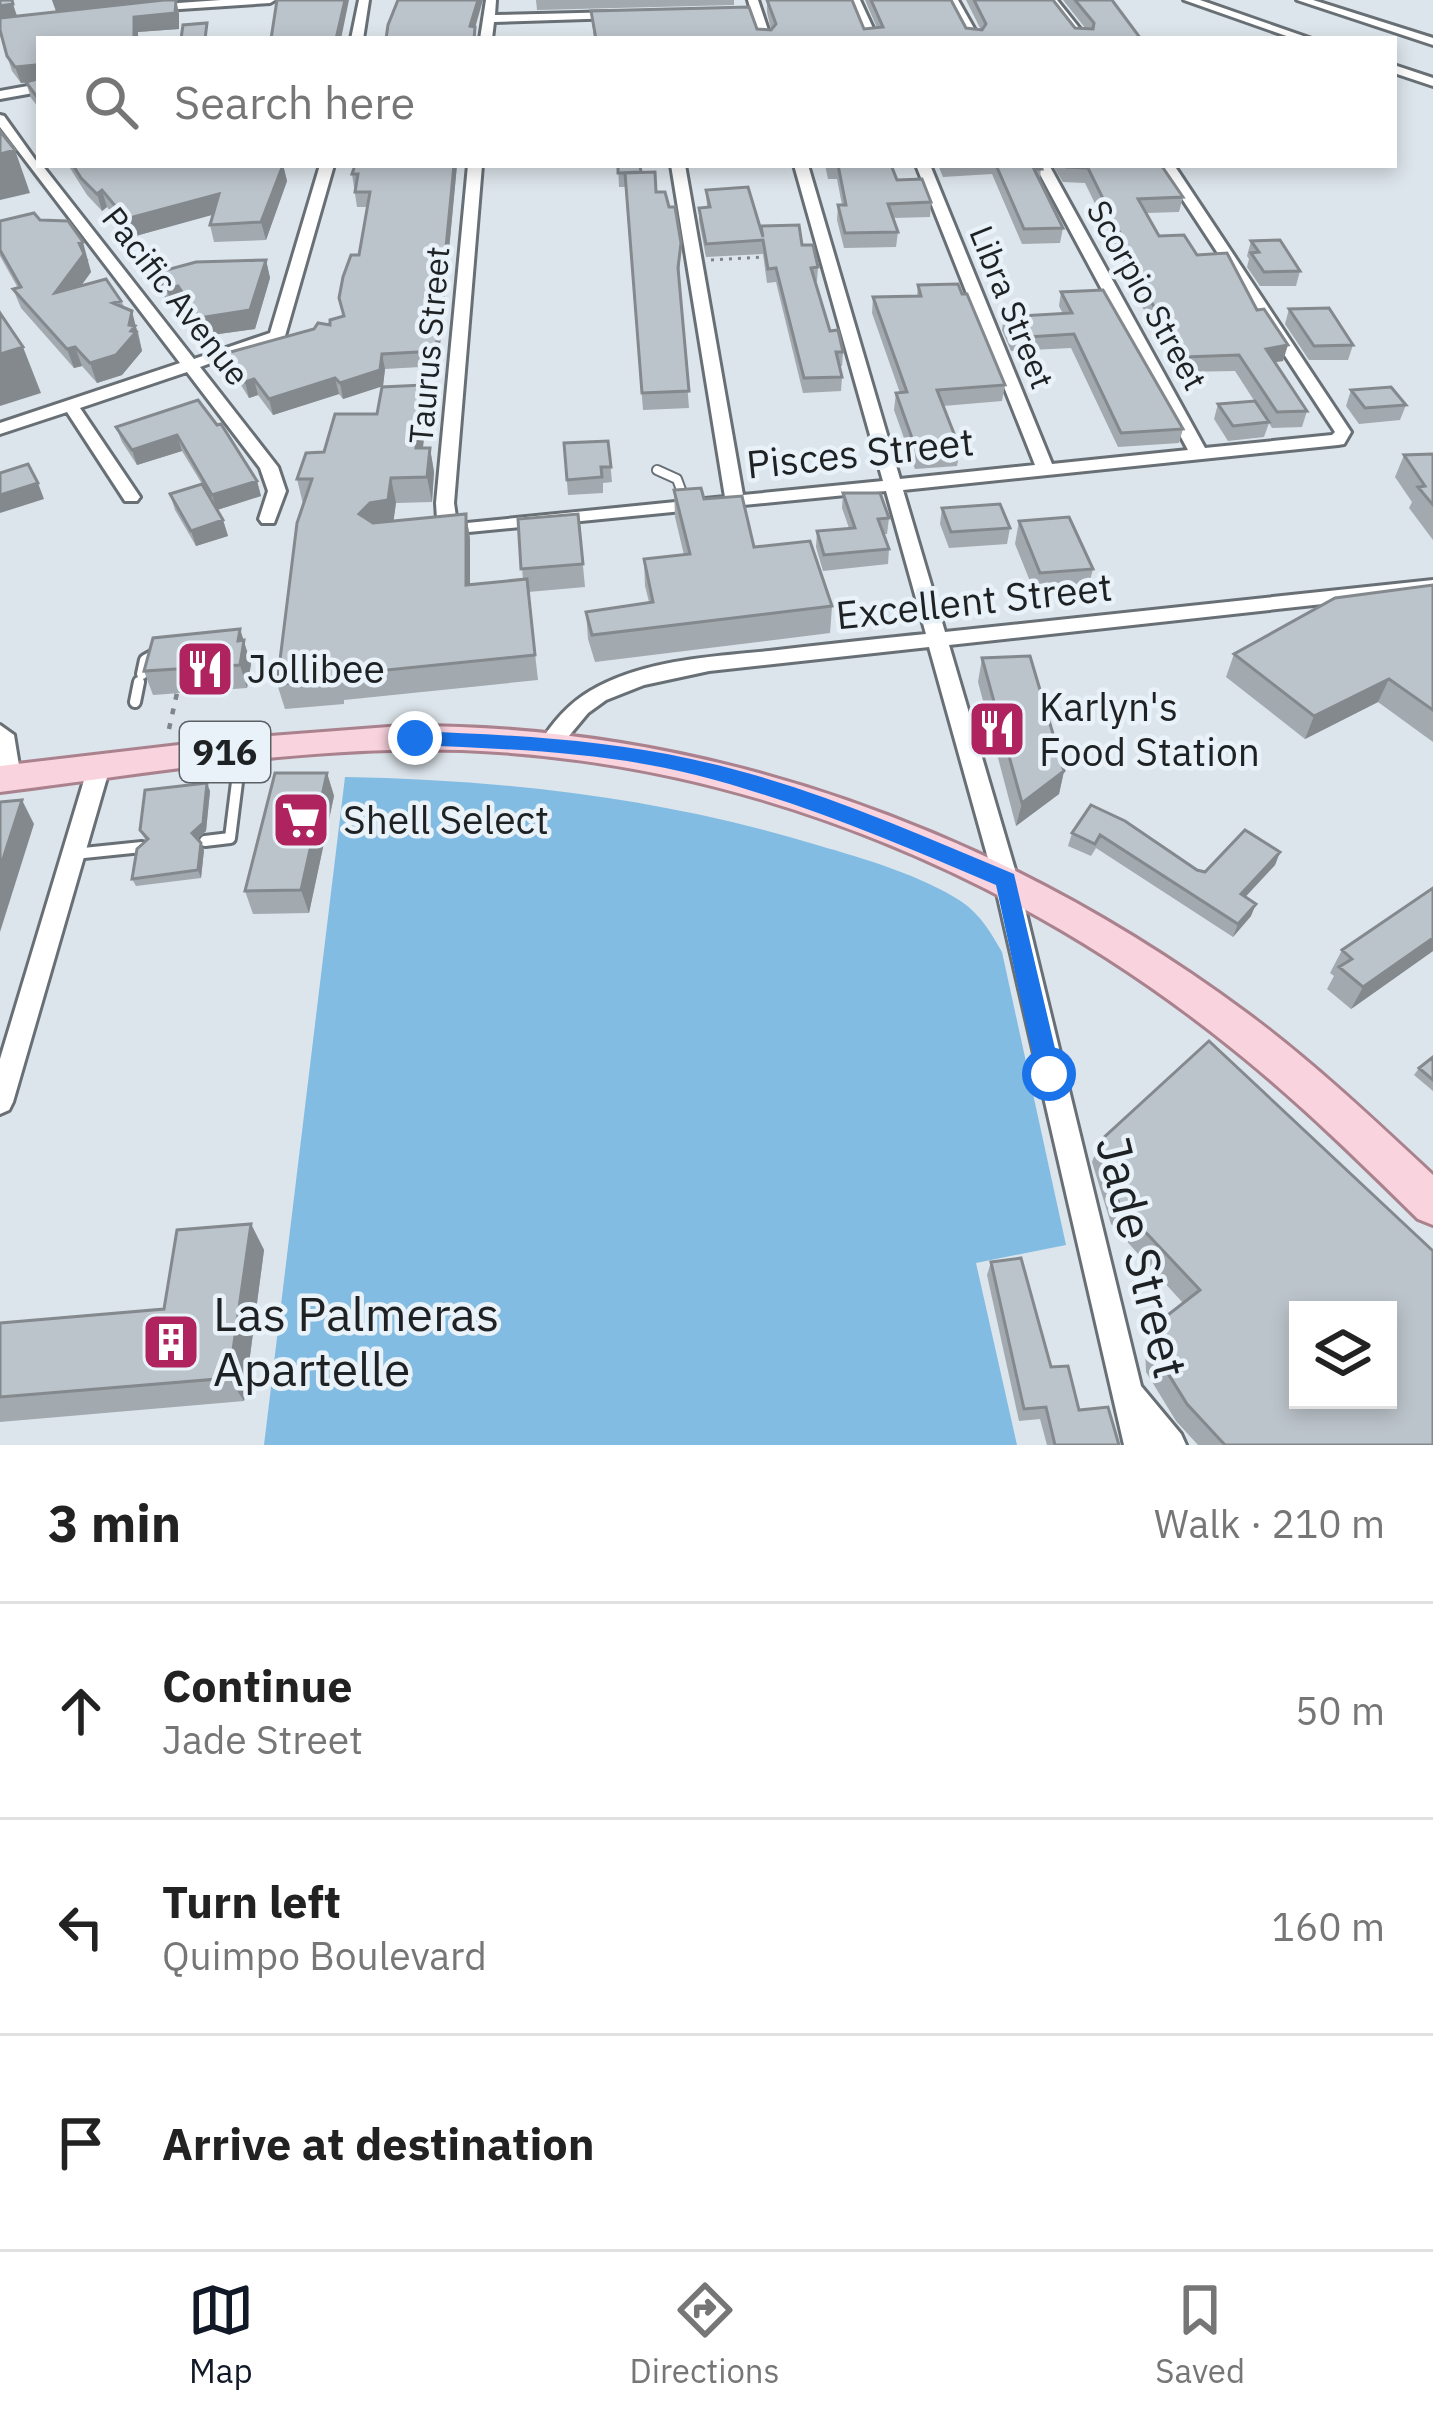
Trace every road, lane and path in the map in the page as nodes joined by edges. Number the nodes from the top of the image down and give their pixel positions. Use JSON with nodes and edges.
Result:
{"nodes":[{"id":1,"x":269,"y":0,"type":"edge"},
{"id":2,"x":364,"y":0,"type":"edge"},
{"id":3,"x":491,"y":0,"type":"edge"},
{"id":4,"x":856,"y":0,"type":"edge"},
{"id":5,"x":953,"y":0,"type":"edge"},
{"id":6,"x":1051,"y":0,"type":"edge"},
{"id":7,"x":1189,"y":0,"type":"edge"},
{"id":8,"x":1302,"y":0,"type":"edge"},
{"id":9,"x":755,"y":6,"type":"edge"},
{"id":10,"x":138,"y":8,"type":"edge"},
{"id":11,"x":734,"y":13,"type":"edge"},
{"id":12,"x":645,"y":15,"type":"edge"},
{"id":13,"x":488,"y":19,"type":"junction"},
{"id":14,"x":358,"y":36,"type":"edge"},
{"id":15,"x":486,"y":36,"type":"edge"},
{"id":16,"x":764,"y":36,"type":"edge"},
{"id":17,"x":871,"y":36,"type":"edge"},
{"id":18,"x":972,"y":36,"type":"edge"},
{"id":19,"x":1080,"y":36,"type":"edge"},
{"id":20,"x":1297,"y":36,"type":"edge"},
{"id":21,"x":1433,"y":42,"type":"edge"},
{"id":22,"x":1397,"y":70,"type":"edge"},
{"id":23,"x":1432,"y":80,"type":"edge"},
{"id":24,"x":36,"y":89,"type":"edge"},
{"id":25,"x":0,"y":95,"type":"edge"},
{"id":26,"x":0,"y":119,"type":"edge"},
{"id":27,"x":36,"y":165,"type":"edge"},
{"id":28,"x":38,"y":168,"type":"edge"},
{"id":29,"x":326,"y":168,"type":"edge"},
{"id":30,"x":475,"y":168,"type":"edge"},
{"id":31,"x":678,"y":168,"type":"edge"},
{"id":32,"x":802,"y":168,"type":"edge"},
{"id":33,"x":924,"y":168,"type":"edge"},
{"id":34,"x":1044,"y":168,"type":"edge"},
{"id":35,"x":1169,"y":168,"type":"edge"},
{"id":36,"x":825,"y":254,"type":"junction"},
{"id":37,"x":693,"y":261,"type":"junction"},
{"id":38,"x":193,"y":367,"type":"junction"},
{"id":39,"x":71,"y":406,"type":"junction"},
{"id":40,"x":0,"y":429,"type":"edge"},
{"id":41,"x":1199,"y":454,"type":"junction"},
{"id":42,"x":657,"y":470,"type":"dead end"},
{"id":43,"x":1046,"y":471,"type":"junction"},
{"id":44,"x":894,"y":486,"type":"junction"},
{"id":45,"x":131,"y":497,"type":"dead end"},
{"id":46,"x":735,"y":502,"type":"junction"},
{"id":47,"x":686,"y":507,"type":"junction"},
{"id":48,"x":268,"y":519,"type":"dead end"},
{"id":49,"x":448,"y":530,"type":"junction"},
{"id":50,"x":425,"y":532,"type":"edge"},
{"id":51,"x":1433,"y":586,"type":"edge"},
{"id":52,"x":941,"y":642,"type":"junction"},
{"id":53,"x":182,"y":648,"type":"edge"},
{"id":54,"x":177,"y":693,"type":"dead end"},
{"id":55,"x":135,"y":702,"type":"dead end"},
{"id":56,"x":169,"y":729,"type":"dead end"},
{"id":57,"x":0,"y":735,"type":"edge"},
{"id":58,"x":550,"y":744,"type":"junction"},
{"id":59,"x":241,"y":751,"type":"junction"},
{"id":60,"x":99,"y":767,"type":"junction"},
{"id":61,"x":3,"y":778,"type":"edge"},
{"id":62,"x":205,"y":841,"type":"edge"},
{"id":63,"x":142,"y":847,"type":"edge"},
{"id":64,"x":74,"y":854,"type":"junction"},
{"id":65,"x":1006,"y":880,"type":"junction"},
{"id":66,"x":0,"y":1102,"type":"edge"},
{"id":67,"x":1433,"y":1204,"type":"edge"},
{"id":68,"x":1125,"y":1390,"type":"junction"},
{"id":69,"x":1140,"y":1445,"type":"edge"},
{"id":70,"x":1170,"y":1445,"type":"edge"}],
"edges":[{"from":1,"to":10,"type":"street"},
{"from":2,"to":14,"type":"street"},
{"from":3,"to":13,"type":"street"},
{"from":4,"to":17,"type":"street"},
{"from":5,"to":18,"type":"street"},
{"from":6,"to":19,"type":"street"},
{"from":7,"to":20,"type":"street"},
{"from":8,"to":21,"type":"street"},
{"from":9,"to":11,"type":"street"},
{"from":9,"to":16,"type":"street"},
{"from":12,"to":13,"type":"street"},
{"from":13,"to":15,"type":"street"},
{"from":22,"to":23,"type":"street"},
{"from":24,"to":25,"type":"street"},
{"from":26,"to":27,"type":"street","name":"Pacific Avenue"},
{"from":28,"to":38,"type":"street","name":"Pacific Avenue"},
{"from":29,"to":38,"type":"street"},
{"from":30,"to":49,"type":"street","name":"Taurus Street"},
{"from":31,"to":37,"type":"street"},
{"from":32,"to":36,"type":"street","name":"Jade Street"},
{"from":33,"to":43,"type":"street","name":"Libra Street"},
{"from":34,"to":41,"type":"street","name":"Scorpio Street"},
{"from":35,"to":41,"type":"street","name":"Pisces Street"},
{"from":36,"to":37,"type":"path"},
{"from":36,"to":44,"type":"street","name":"Jade Street"},
{"from":37,"to":46,"type":"street"},
{"from":38,"to":39,"type":"street"},
{"from":38,"to":48,"type":"street","name":"Pacific Avenue"},
{"from":39,"to":40,"type":"street"},
{"from":39,"to":45,"type":"street"},
{"from":41,"to":43,"type":"street","name":"Pisces Street"},
{"from":42,"to":47,"type":"lane"},
{"from":43,"to":44,"type":"street","name":"Pisces Street"},
{"from":44,"to":46,"type":"street","name":"Pisces Street"},
{"from":44,"to":52,"type":"street","name":"Jade Street"},
{"from":46,"to":47,"type":"street","name":"Pisces Street"},
{"from":47,"to":49,"type":"street","name":"Pisces Street"},
{"from":49,"to":50,"type":"street","name":"Pisces Street"},
{"from":51,"to":52,"type":"street","name":"Excellent Street"},
{"from":52,"to":58,"type":"street","name":"Excellent Street"},
{"from":52,"to":65,"type":"street","name":"Jade Street"},
{"from":53,"to":55,"type":"lane"},
{"from":54,"to":56,"type":"path"},
{"from":57,"to":61,"type":"street"},
{"from":58,"to":59,"type":"main road","number":"916"},
{"from":58,"to":65,"type":"main road","number":"916"},
{"from":59,"to":60,"type":"main road","number":"916"},
{"from":59,"to":62,"type":"lane"},
{"from":60,"to":61,"type":"main road","number":"916"},
{"from":60,"to":64,"type":"street"},
{"from":63,"to":64,"type":"lane"},
{"from":64,"to":66,"type":"street"},
{"from":65,"to":67,"type":"main road","number":"916"},
{"from":65,"to":68,"type":"street","name":"Jade Street"},
{"from":68,"to":69,"type":"street","name":"Jade Street"},
{"from":68,"to":70,"type":"street"}]}
